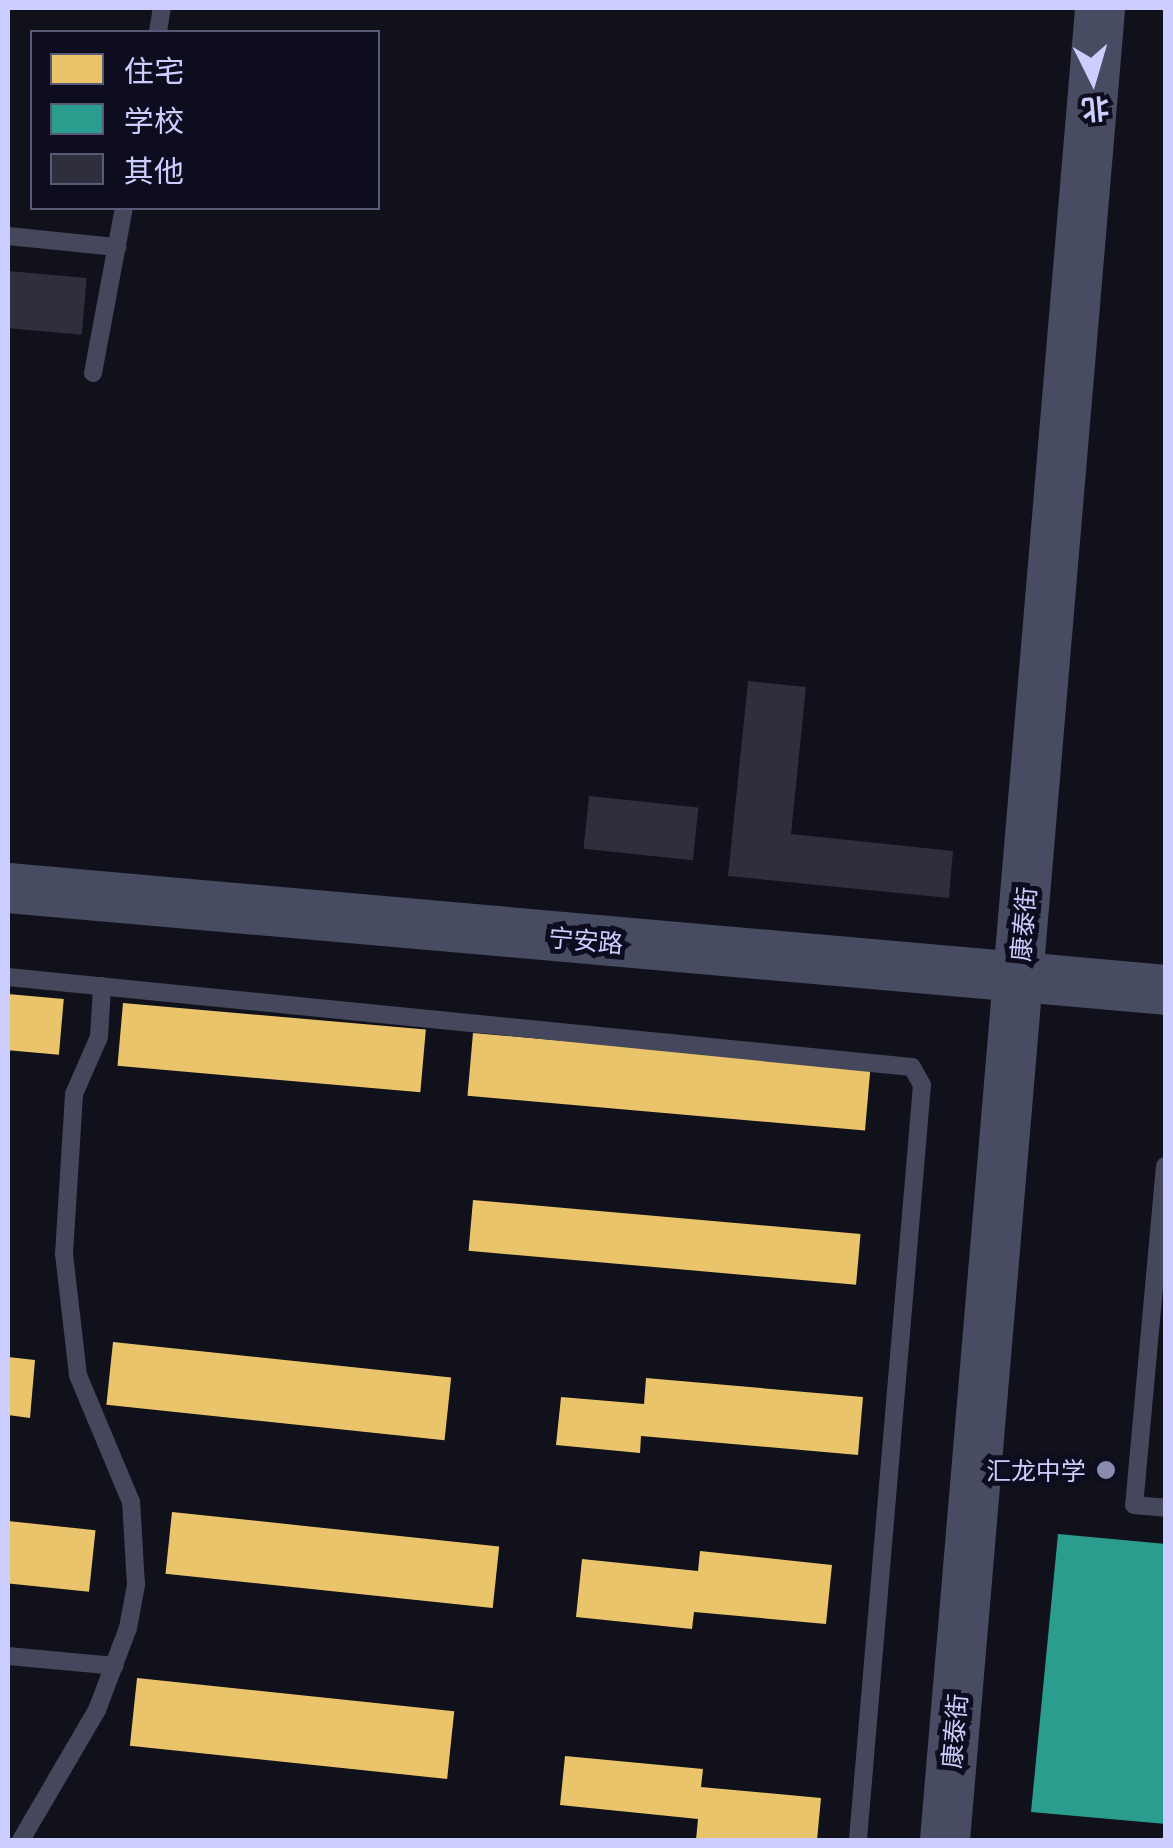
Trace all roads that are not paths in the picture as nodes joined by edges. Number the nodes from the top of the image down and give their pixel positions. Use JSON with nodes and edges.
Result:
{"nodes":[{"id":1,"x":1100,"y":8,"type":"edge"},
{"id":2,"x":124,"y":210,"type":"edge"},
{"id":3,"x":8,"y":236,"type":"edge"},
{"id":4,"x":117,"y":247,"type":"junction"},
{"id":5,"x":92,"y":373,"type":"dead end"},
{"id":6,"x":8,"y":888,"type":"edge"},
{"id":7,"x":8,"y":977,"type":"edge"},
{"id":8,"x":1018,"y":978,"type":"junction"},
{"id":9,"x":102,"y":986,"type":"junction"},
{"id":10,"x":1166,"y":990,"type":"edge"},
{"id":11,"x":1165,"y":1166,"type":"edge"},
{"id":12,"x":1161,"y":1259,"type":"edge"},
{"id":13,"x":1166,"y":1508,"type":"edge"},
{"id":14,"x":8,"y":1656,"type":"edge"},
{"id":15,"x":115,"y":1666,"type":"junction"},
{"id":16,"x":20,"y":1840,"type":"edge"},
{"id":17,"x":858,"y":1840,"type":"edge"},
{"id":18,"x":945,"y":1840,"type":"edge"}],
"edges":[{"from":1,"to":8,"type":"street","name":"康泰街"},
{"from":2,"to":4,"type":"lane"},
{"from":3,"to":4,"type":"lane"},
{"from":4,"to":5,"type":"lane"},
{"from":6,"to":8,"type":"street","name":"宁安路"},
{"from":7,"to":9,"type":"lane"},
{"from":8,"to":10,"type":"street","name":"宁安路"},
{"from":8,"to":18,"type":"street","name":"康泰街"},
{"from":9,"to":15,"type":"lane"},
{"from":9,"to":17,"type":"lane"},
{"from":11,"to":12,"type":"lane"},
{"from":12,"to":13,"type":"lane"},
{"from":14,"to":15,"type":"lane"},
{"from":15,"to":16,"type":"lane"}]}
